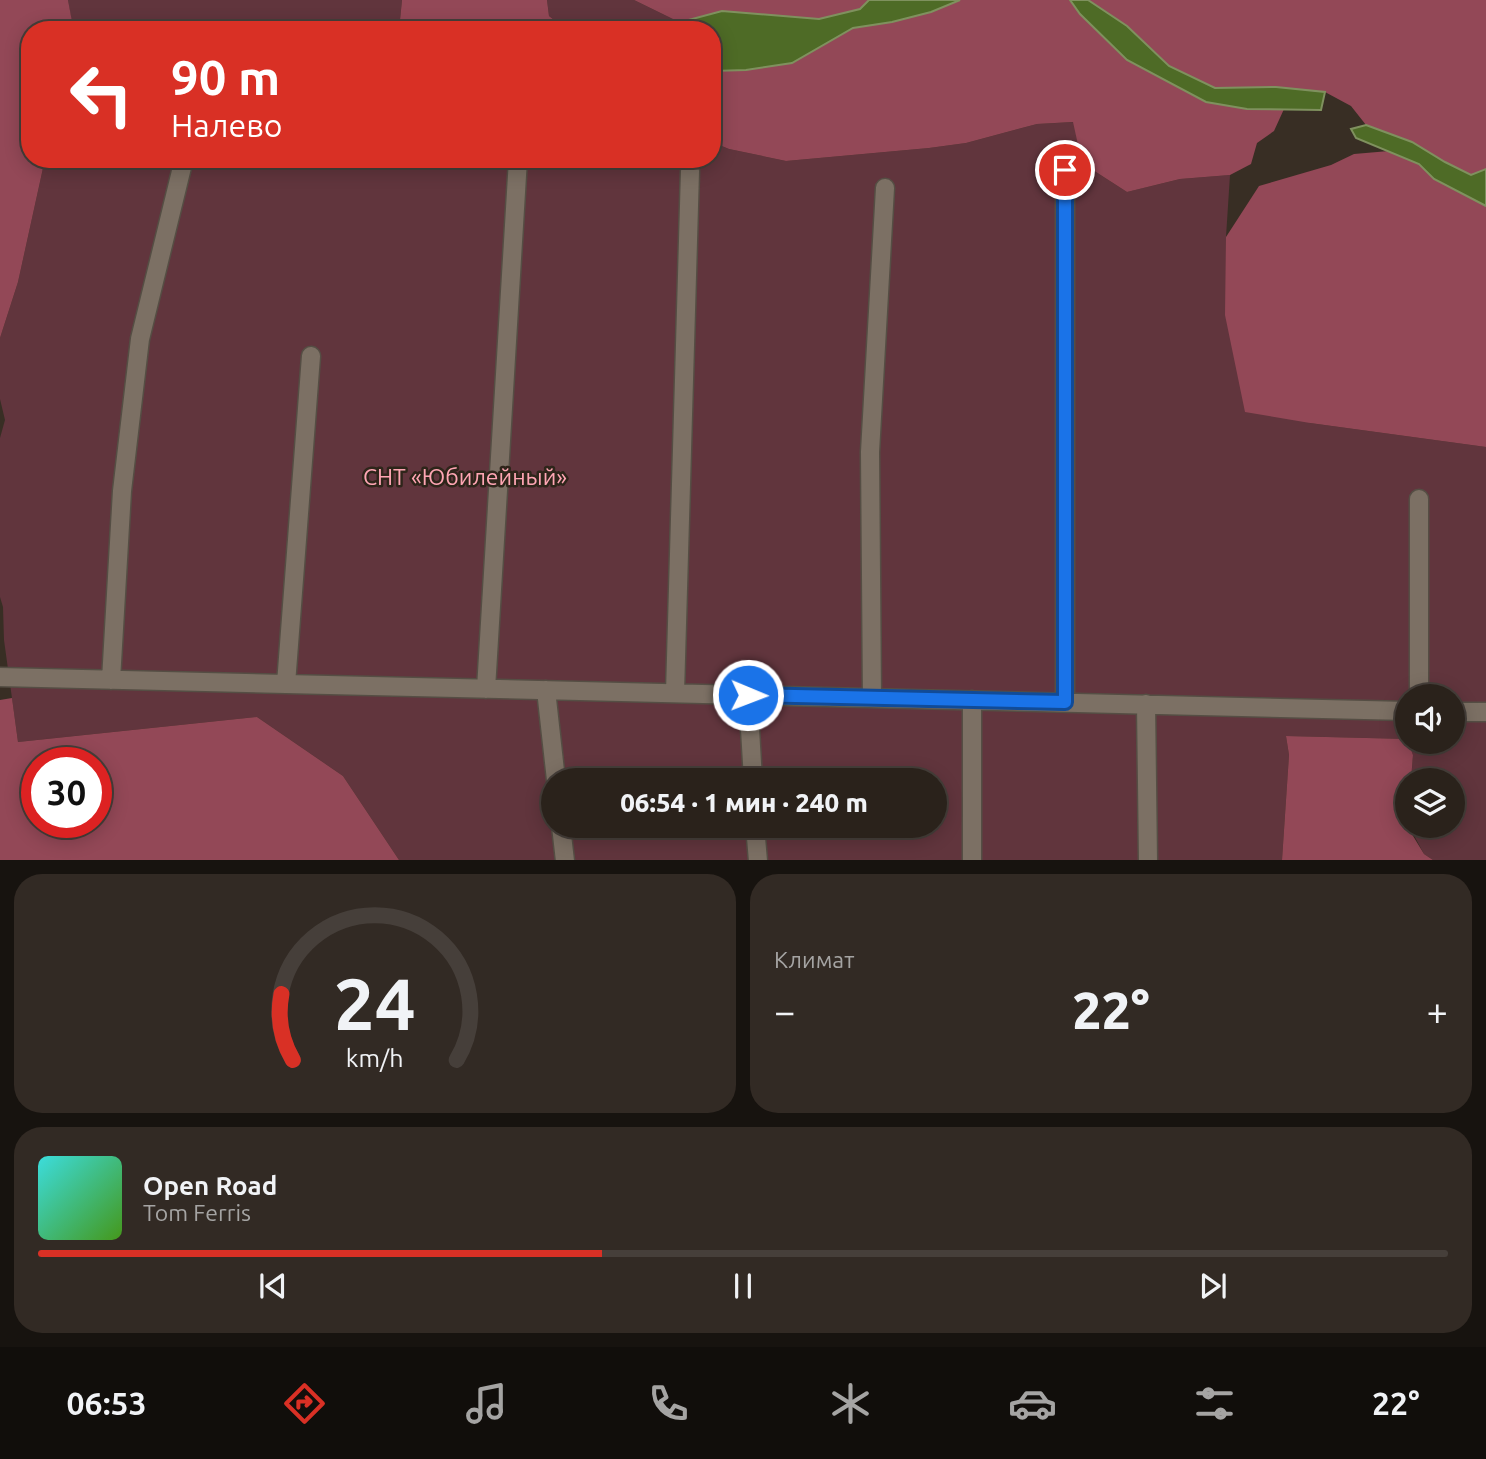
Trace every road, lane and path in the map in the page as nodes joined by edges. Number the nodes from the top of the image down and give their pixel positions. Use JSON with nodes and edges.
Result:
{"nodes":[{"id":1,"x":182,"y":168,"type":"edge"},
{"id":2,"x":517,"y":168,"type":"edge"},
{"id":3,"x":1065,"y":170,"type":"dead end"},
{"id":4,"x":690,"y":171,"type":"dead end"},
{"id":5,"x":885,"y":188,"type":"dead end"},
{"id":6,"x":311,"y":356,"type":"dead end"},
{"id":7,"x":1419,"y":499,"type":"dead end"},
{"id":8,"x":0,"y":677,"type":"edge"},
{"id":9,"x":111,"y":680,"type":"junction"},
{"id":10,"x":286,"y":684,"type":"junction"},
{"id":11,"x":1419,"y":684,"type":"edge"},
{"id":12,"x":486,"y":689,"type":"junction"},
{"id":13,"x":546,"y":690,"type":"junction"},
{"id":14,"x":675,"y":693,"type":"junction"},
{"id":15,"x":748,"y":695,"type":"junction"},
{"id":16,"x":872,"y":698,"type":"junction"},
{"id":17,"x":972,"y":700,"type":"junction"},
{"id":18,"x":1065,"y":702,"type":"junction"},
{"id":19,"x":1146,"y":704,"type":"junction"},
{"id":20,"x":1395,"y":710,"type":"edge"},
{"id":21,"x":1465,"y":712,"type":"edge"},
{"id":22,"x":1486,"y":712,"type":"edge"},
{"id":23,"x":555,"y":768,"type":"edge"},
{"id":24,"x":752,"y":768,"type":"edge"},
{"id":25,"x":562,"y":838,"type":"edge"},
{"id":26,"x":756,"y":838,"type":"edge"},
{"id":27,"x":565,"y":860,"type":"edge"},
{"id":28,"x":758,"y":860,"type":"edge"},
{"id":29,"x":972,"y":860,"type":"edge"},
{"id":30,"x":1148,"y":860,"type":"edge"}],
"edges":[{"from":1,"to":9,"type":"street"},
{"from":2,"to":12,"type":"street"},
{"from":3,"to":18,"type":"street"},
{"from":4,"to":14,"type":"street"},
{"from":5,"to":16,"type":"street"},
{"from":6,"to":10,"type":"street"},
{"from":7,"to":11,"type":"street"},
{"from":8,"to":9,"type":"street"},
{"from":9,"to":10,"type":"street"},
{"from":10,"to":12,"type":"street"},
{"from":12,"to":13,"type":"street"},
{"from":13,"to":14,"type":"street"},
{"from":13,"to":23,"type":"street"},
{"from":14,"to":15,"type":"street"},
{"from":15,"to":16,"type":"street"},
{"from":15,"to":24,"type":"street"},
{"from":16,"to":17,"type":"street"},
{"from":17,"to":18,"type":"street"},
{"from":17,"to":29,"type":"street"},
{"from":18,"to":19,"type":"street"},
{"from":19,"to":20,"type":"street"},
{"from":19,"to":30,"type":"street"},
{"from":21,"to":22,"type":"street"},
{"from":25,"to":27,"type":"street"},
{"from":26,"to":28,"type":"street"}]}
